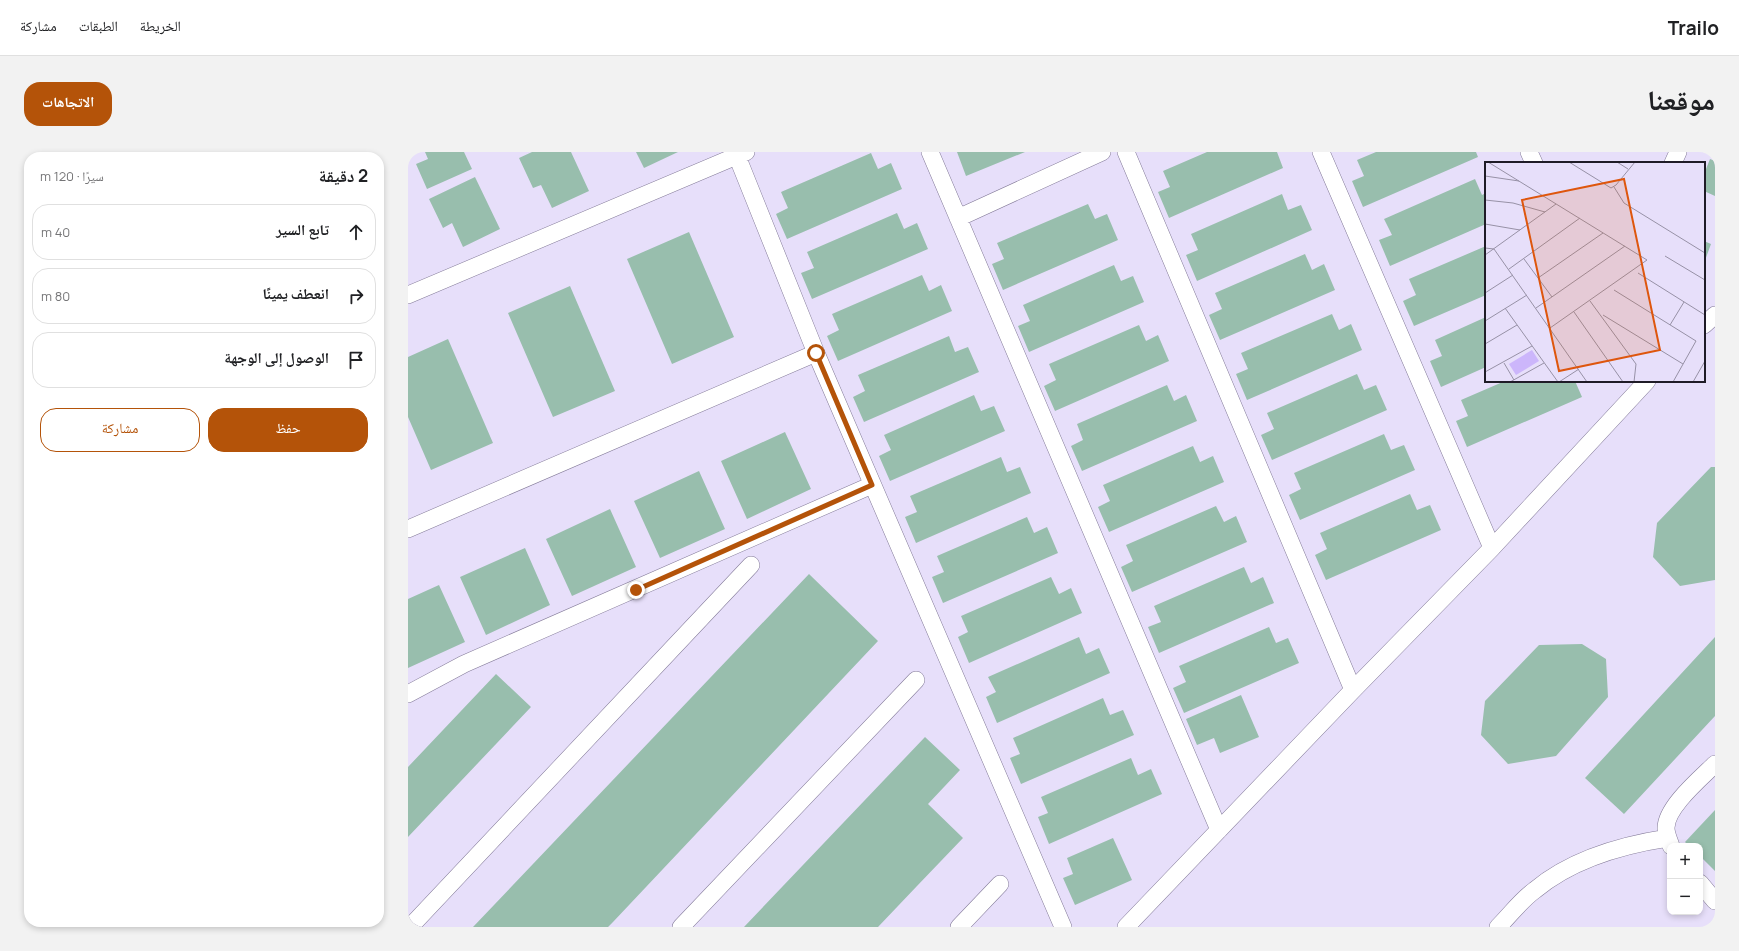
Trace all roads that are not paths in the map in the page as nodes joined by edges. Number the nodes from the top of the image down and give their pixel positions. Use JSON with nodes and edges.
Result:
{"nodes":[{"id":1,"x":930,"y":152,"type":"edge"},
{"id":2,"x":1102,"y":152,"type":"edge"},
{"id":3,"x":1126,"y":152,"type":"edge"},
{"id":4,"x":1321,"y":152,"type":"edge"},
{"id":5,"x":1529,"y":152,"type":"edge"},
{"id":6,"x":1678,"y":152,"type":"edge"},
{"id":7,"x":741,"y":154,"type":"edge"},
{"id":8,"x":1534,"y":162,"type":"edge"},
{"id":9,"x":1673,"y":162,"type":"edge"},
{"id":10,"x":958,"y":218,"type":"junction"},
{"id":11,"x":408,"y":295,"type":"edge"},
{"id":12,"x":1715,"y":315,"type":"edge"},
{"id":13,"x":1705,"y":324,"type":"edge"},
{"id":14,"x":816,"y":353,"type":"junction"},
{"id":15,"x":1644,"y":382,"type":"edge"},
{"id":16,"x":1632,"y":387,"type":"edge"},
{"id":17,"x":872,"y":485,"type":"junction"},
{"id":18,"x":408,"y":529,"type":"edge"},
{"id":19,"x":1492,"y":548,"type":"junction"},
{"id":20,"x":751,"y":565,"type":"dead end"},
{"id":21,"x":916,"y":680,"type":"dead end"},
{"id":22,"x":1353,"y":690,"type":"junction"},
{"id":23,"x":408,"y":694,"type":"edge"},
{"id":24,"x":1715,"y":764,"type":"edge"},
{"id":25,"x":1219,"y":830,"type":"junction"},
{"id":26,"x":1670,"y":842,"type":"edge"},
{"id":27,"x":1000,"y":884,"type":"dead end"},
{"id":28,"x":1703,"y":887,"type":"edge"},
{"id":29,"x":1715,"y":901,"type":"edge"},
{"id":30,"x":410,"y":927,"type":"edge"},
{"id":31,"x":681,"y":927,"type":"edge"},
{"id":32,"x":959,"y":927,"type":"edge"},
{"id":33,"x":1063,"y":927,"type":"edge"},
{"id":34,"x":1126,"y":927,"type":"edge"},
{"id":35,"x":1498,"y":927,"type":"edge"}],
"edges":[{"from":1,"to":10,"type":"street"},
{"from":2,"to":10,"type":"street"},
{"from":3,"to":22,"type":"street"},
{"from":4,"to":19,"type":"street"},
{"from":5,"to":8,"type":"street"},
{"from":6,"to":9,"type":"street"},
{"from":7,"to":11,"type":"street"},
{"from":7,"to":14,"type":"street"},
{"from":10,"to":25,"type":"street"},
{"from":12,"to":13,"type":"street"},
{"from":14,"to":17,"type":"street"},
{"from":14,"to":18,"type":"street"},
{"from":15,"to":16,"type":"street"},
{"from":16,"to":19,"type":"street"},
{"from":17,"to":23,"type":"street"},
{"from":17,"to":33,"type":"street"},
{"from":19,"to":22,"type":"street"},
{"from":20,"to":30,"type":"street"},
{"from":21,"to":31,"type":"street"},
{"from":22,"to":25,"type":"street"},
{"from":24,"to":26,"type":"street"},
{"from":25,"to":34,"type":"street"},
{"from":26,"to":35,"type":"street"},
{"from":27,"to":32,"type":"street"},
{"from":28,"to":29,"type":"street"}]}
